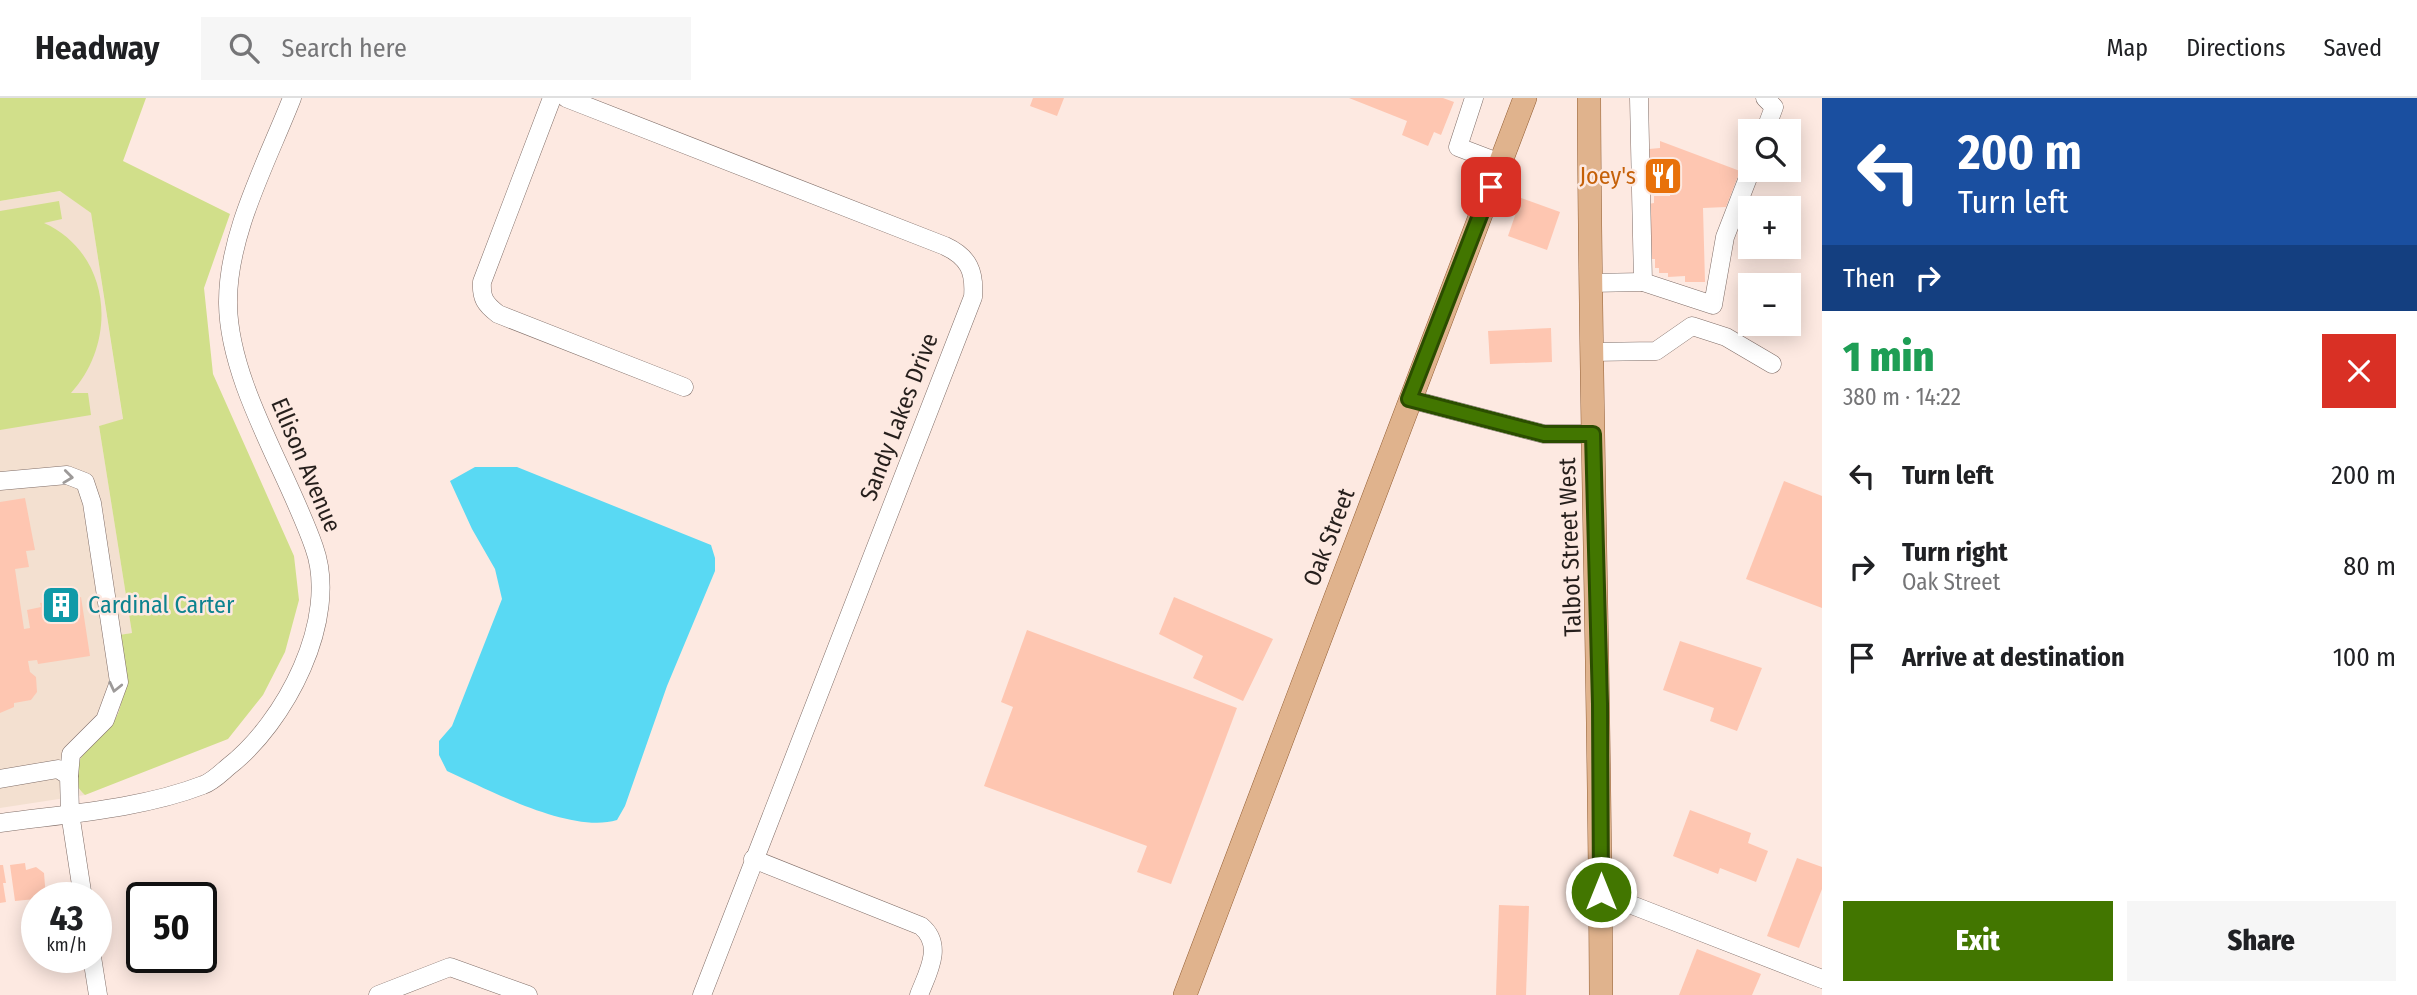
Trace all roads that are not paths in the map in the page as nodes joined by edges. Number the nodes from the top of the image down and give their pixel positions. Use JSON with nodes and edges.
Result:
{"nodes":[{"id":1,"x":292,"y":98,"type":"edge"},
{"id":2,"x":552,"y":98,"type":"edge"},
{"id":3,"x":566,"y":98,"type":"edge"},
{"id":4,"x":1475,"y":98,"type":"edge"},
{"id":5,"x":1525,"y":98,"type":"edge"},
{"id":6,"x":1589,"y":98,"type":"edge"},
{"id":7,"x":1639,"y":98,"type":"edge"},
{"id":8,"x":1765,"y":98,"type":"edge"},
{"id":9,"x":1770,"y":119,"type":"edge"},
{"id":10,"x":1500,"y":163,"type":"junction"},
{"id":11,"x":1746,"y":182,"type":"edge"},
{"id":12,"x":1643,"y":282,"type":"junction"},
{"id":13,"x":1590,"y":283,"type":"junction"},
{"id":14,"x":1591,"y":352,"type":"junction"},
{"id":15,"x":1772,"y":364,"type":"dead end"},
{"id":16,"x":684,"y":387,"type":"dead end"},
{"id":17,"x":1409,"y":399,"type":"junction"},
{"id":18,"x":1593,"y":434,"type":"junction"},
{"id":19,"x":0,"y":481,"type":"edge"},
{"id":20,"x":69,"y":776,"type":"junction"},
{"id":21,"x":0,"y":779,"type":"edge"},
{"id":22,"x":70,"y":813,"type":"junction"},
{"id":23,"x":0,"y":823,"type":"edge"},
{"id":24,"x":754,"y":859,"type":"junction"},
{"id":25,"x":81,"y":882,"type":"edge"},
{"id":26,"x":1601,"y":892,"type":"junction"},
{"id":27,"x":95,"y":973,"type":"edge"},
{"id":28,"x":1822,"y":979,"type":"edge"},
{"id":29,"x":98,"y":995,"type":"edge"},
{"id":30,"x":378,"y":995,"type":"edge"},
{"id":31,"x":528,"y":995,"type":"edge"},
{"id":32,"x":702,"y":995,"type":"edge"},
{"id":33,"x":919,"y":995,"type":"edge"},
{"id":34,"x":1185,"y":995,"type":"edge"},
{"id":35,"x":1601,"y":995,"type":"edge"}],
"edges":[{"from":1,"to":22,"type":"street","name":"Ellison Avenue"},
{"from":2,"to":16,"type":"street"},
{"from":3,"to":24,"type":"street","name":"Sandy Lakes Drive"},
{"from":4,"to":10,"type":"street"},
{"from":5,"to":10,"type":"main road","name":"Oak Street"},
{"from":6,"to":13,"type":"main road","name":"Talbot Street West"},
{"from":7,"to":12,"type":"street"},
{"from":8,"to":9,"type":"street"},
{"from":10,"to":17,"type":"main road","name":"Oak Street"},
{"from":11,"to":12,"type":"street"},
{"from":12,"to":13,"type":"street"},
{"from":13,"to":14,"type":"main road","name":"Talbot Street West"},
{"from":14,"to":15,"type":"street"},
{"from":14,"to":18,"type":"main road","name":"Talbot Street West"},
{"from":17,"to":18,"type":"street"},
{"from":17,"to":34,"type":"main road","name":"Oak Street"},
{"from":18,"to":26,"type":"main road","name":"Talbot Street West"},
{"from":19,"to":20,"type":"street","one_way":true},
{"from":20,"to":21,"type":"street"},
{"from":20,"to":22,"type":"street"},
{"from":22,"to":23,"type":"street","name":"Ellison Avenue"},
{"from":22,"to":25,"type":"street"},
{"from":24,"to":32,"type":"street","name":"Sandy Lakes Drive"},
{"from":24,"to":33,"type":"street"},
{"from":26,"to":28,"type":"street"},
{"from":26,"to":35,"type":"main road","name":"Talbot Street West"},
{"from":27,"to":29,"type":"street"},
{"from":30,"to":31,"type":"street"}]}
